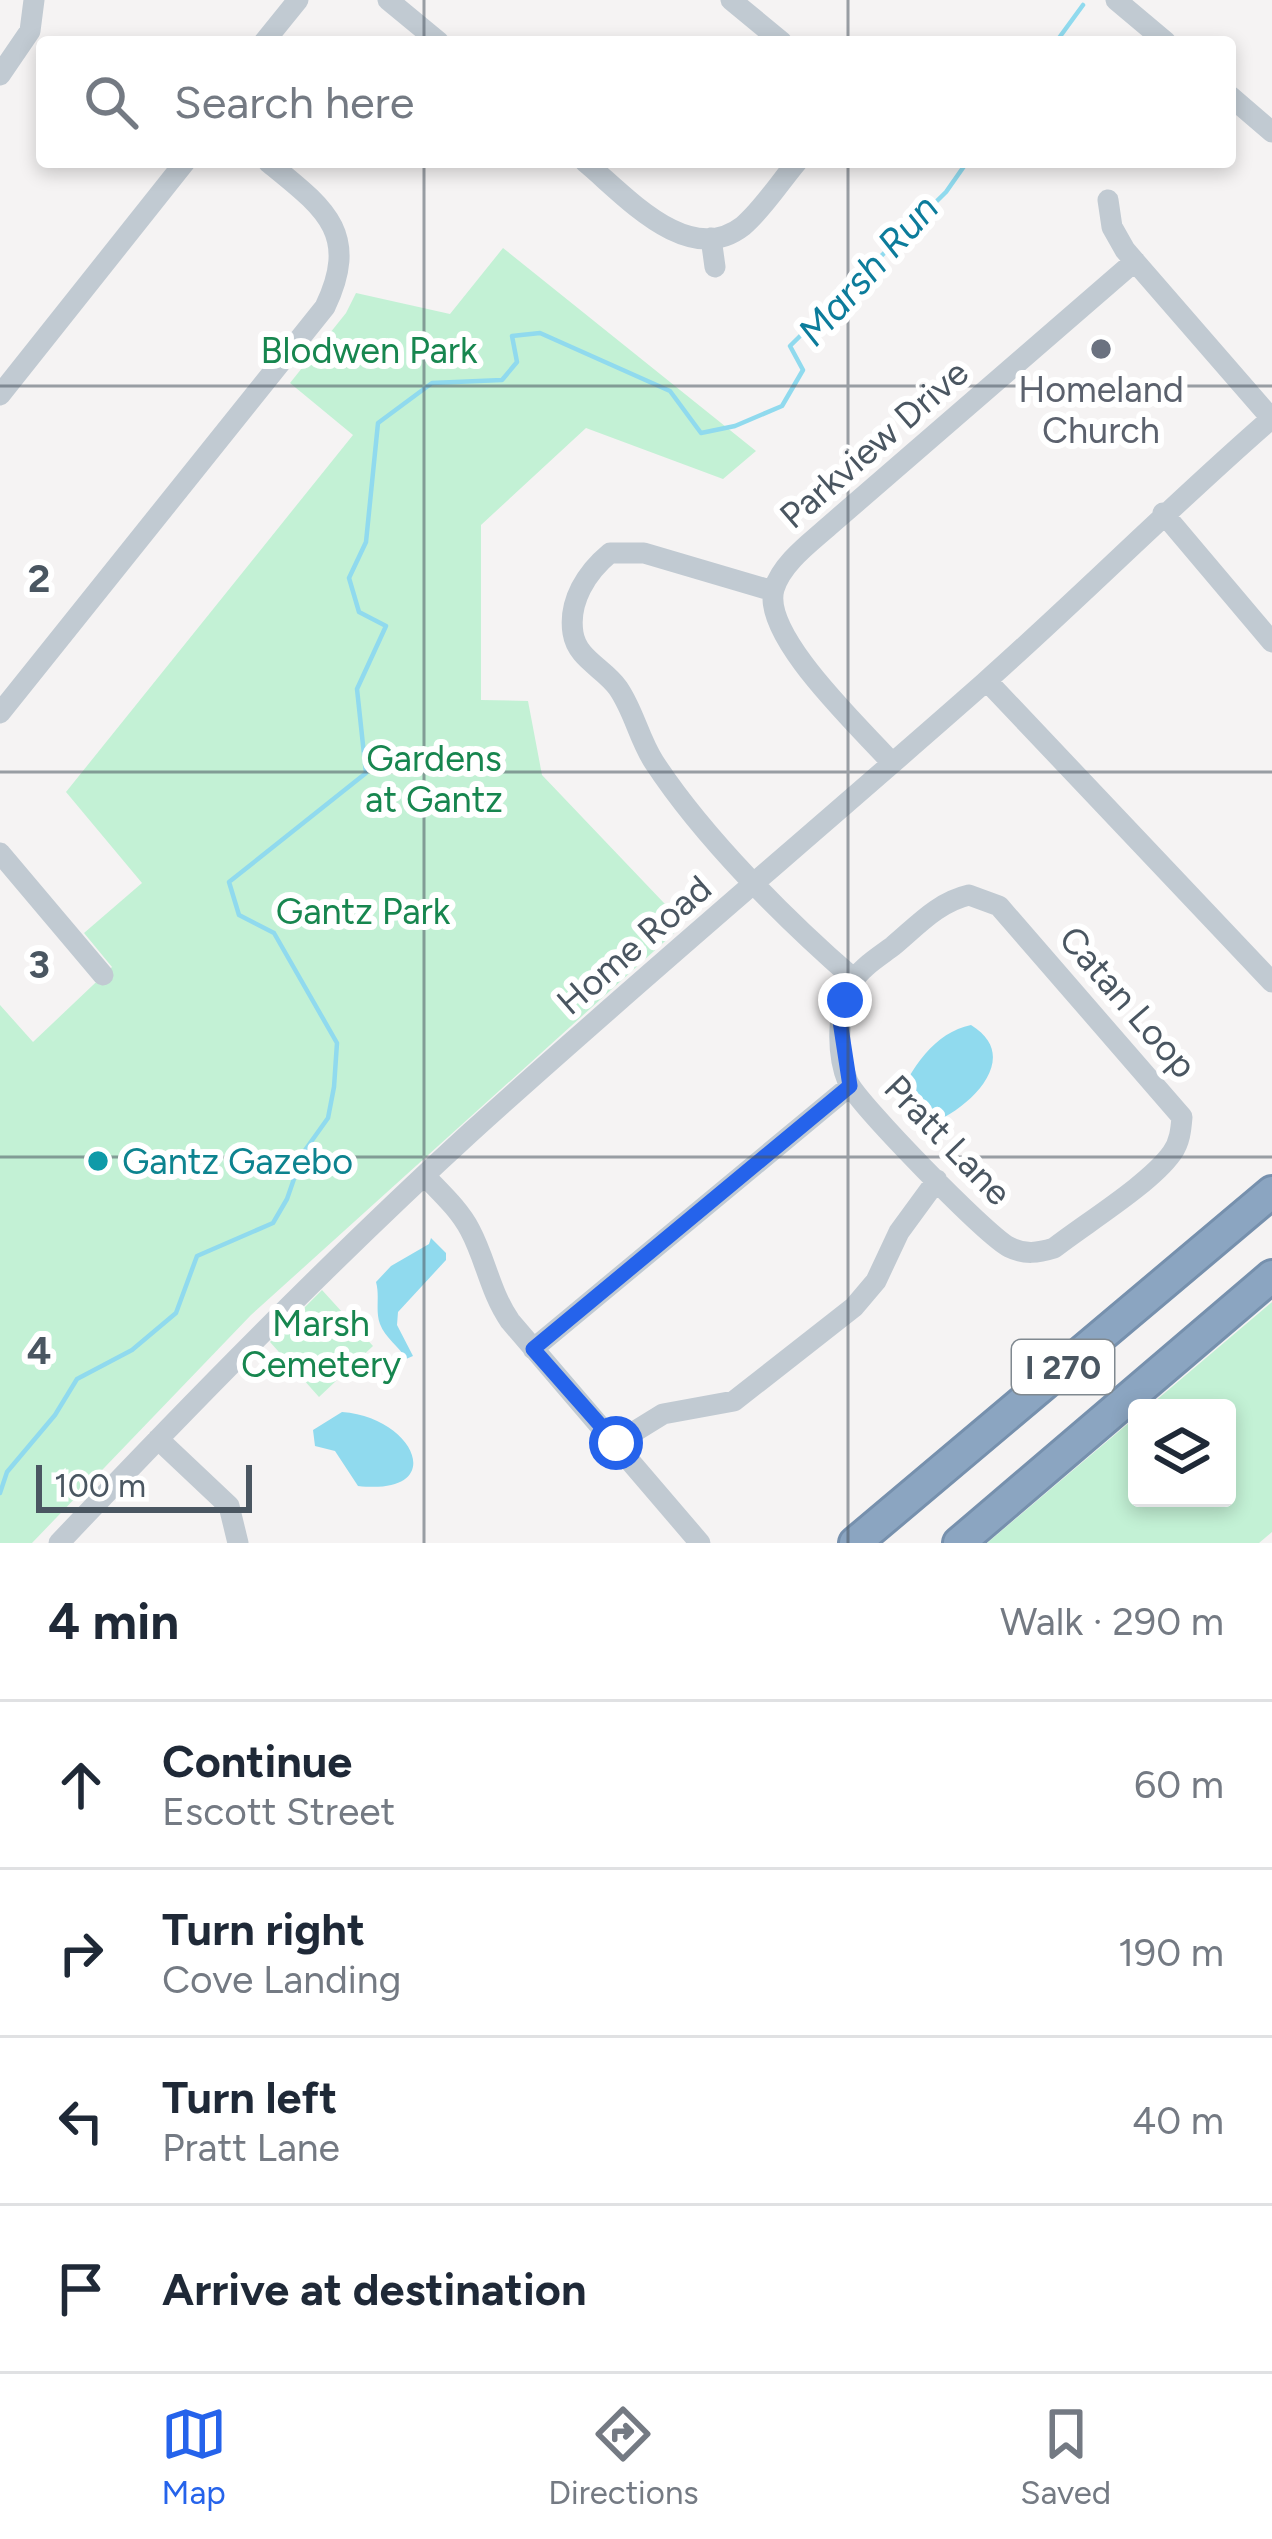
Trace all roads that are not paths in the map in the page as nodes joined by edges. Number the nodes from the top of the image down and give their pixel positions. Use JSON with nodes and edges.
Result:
{"nodes":[{"id":1,"x":34,"y":0,"type":"edge"},
{"id":2,"x":298,"y":0,"type":"edge"},
{"id":3,"x":388,"y":0,"type":"edge"},
{"id":4,"x":731,"y":0,"type":"edge"},
{"id":5,"x":1115,"y":0,"type":"edge"},
{"id":6,"x":269,"y":36,"type":"edge"},
{"id":7,"x":432,"y":36,"type":"edge"},
{"id":8,"x":775,"y":36,"type":"edge"},
{"id":9,"x":1159,"y":36,"type":"edge"},
{"id":10,"x":0,"y":75,"type":"edge"},
{"id":11,"x":1236,"y":102,"type":"edge"},
{"id":12,"x":1272,"y":132,"type":"edge"},
{"id":13,"x":180,"y":168,"type":"edge"},
{"id":14,"x":275,"y":168,"type":"edge"},
{"id":15,"x":592,"y":168,"type":"edge"},
{"id":16,"x":792,"y":168,"type":"edge"},
{"id":17,"x":1108,"y":200,"type":"dead end"},
{"id":18,"x":711,"y":238,"type":"junction"},
{"id":19,"x":1135,"y":261,"type":"junction"},
{"id":20,"x":716,"y":267,"type":"dead end"},
{"id":21,"x":0,"y":395,"type":"edge"},
{"id":22,"x":1272,"y":418,"type":"edge"},
{"id":23,"x":1163,"y":513,"type":"junction"},
{"id":24,"x":773,"y":591,"type":"junction"},
{"id":25,"x":1272,"y":642,"type":"edge"},
{"id":26,"x":987,"y":681,"type":"junction"},
{"id":27,"x":0,"y":712,"type":"edge"},
{"id":28,"x":892,"y":764,"type":"junction"},
{"id":29,"x":0,"y":854,"type":"edge"},
{"id":30,"x":754,"y":883,"type":"junction"},
{"id":31,"x":103,"y":975,"type":"dead end"},
{"id":32,"x":854,"y":979,"type":"junction"},
{"id":33,"x":1272,"y":982,"type":"edge"},
{"id":34,"x":850,"y":1086,"type":"junction"},
{"id":35,"x":425,"y":1176,"type":"junction"},
{"id":36,"x":937,"y":1180,"type":"junction"},
{"id":37,"x":1272,"y":1192,"type":"edge"},
{"id":38,"x":1034,"y":1253,"type":"joint"},
{"id":39,"x":1272,"y":1276,"type":"edge"},
{"id":40,"x":533,"y":1349,"type":"junction"},
{"id":41,"x":158,"y":1439,"type":"junction"},
{"id":42,"x":616,"y":1443,"type":"junction"},
{"id":43,"x":59,"y":1543,"type":"edge"},
{"id":44,"x":238,"y":1543,"type":"edge"},
{"id":45,"x":700,"y":1543,"type":"edge"},
{"id":46,"x":855,"y":1543,"type":"edge"},
{"id":47,"x":958,"y":1543,"type":"edge"}],
"edges":[{"from":1,"to":10,"type":"street"},
{"from":2,"to":6,"type":"street"},
{"from":3,"to":7,"type":"street"},
{"from":4,"to":8,"type":"street"},
{"from":5,"to":9,"type":"street"},
{"from":11,"to":12,"type":"street"},
{"from":13,"to":21,"type":"street"},
{"from":14,"to":27,"type":"street"},
{"from":15,"to":18,"type":"street"},
{"from":16,"to":18,"type":"street"},
{"from":17,"to":19,"type":"street"},
{"from":18,"to":20,"type":"street"},
{"from":19,"to":22,"type":"street"},
{"from":19,"to":24,"type":"street","name":"Parkview Drive"},
{"from":22,"to":23,"type":"street","name":"Home Road"},
{"from":23,"to":25,"type":"street"},
{"from":23,"to":26,"type":"street","name":"Home Road"},
{"from":24,"to":28,"type":"street"},
{"from":24,"to":30,"type":"street"},
{"from":26,"to":28,"type":"street","name":"Home Road"},
{"from":26,"to":33,"type":"street"},
{"from":28,"to":30,"type":"street","name":"Home Road"},
{"from":29,"to":31,"type":"street"},
{"from":30,"to":32,"type":"street"},
{"from":30,"to":35,"type":"street","name":"Home Road"},
{"from":32,"to":34,"type":"street","name":"Pratt Lane"},
{"from":32,"to":38,"type":"street","name":"Catan Loop"},
{"from":34,"to":36,"type":"street","name":"Pratt Lane"},
{"from":34,"to":40,"type":"street"},
{"from":35,"to":40,"type":"street"},
{"from":35,"to":41,"type":"street","name":"Home Road"},
{"from":36,"to":38,"type":"street","name":"Pratt Lane"},
{"from":36,"to":42,"type":"street"},
{"from":37,"to":46,"type":"highway","number":"I 270"},
{"from":39,"to":47,"type":"highway","number":"I 270"},
{"from":40,"to":42,"type":"street"},
{"from":41,"to":43,"type":"street","name":"Home Road"},
{"from":41,"to":44,"type":"street"},
{"from":42,"to":45,"type":"street"}]}
